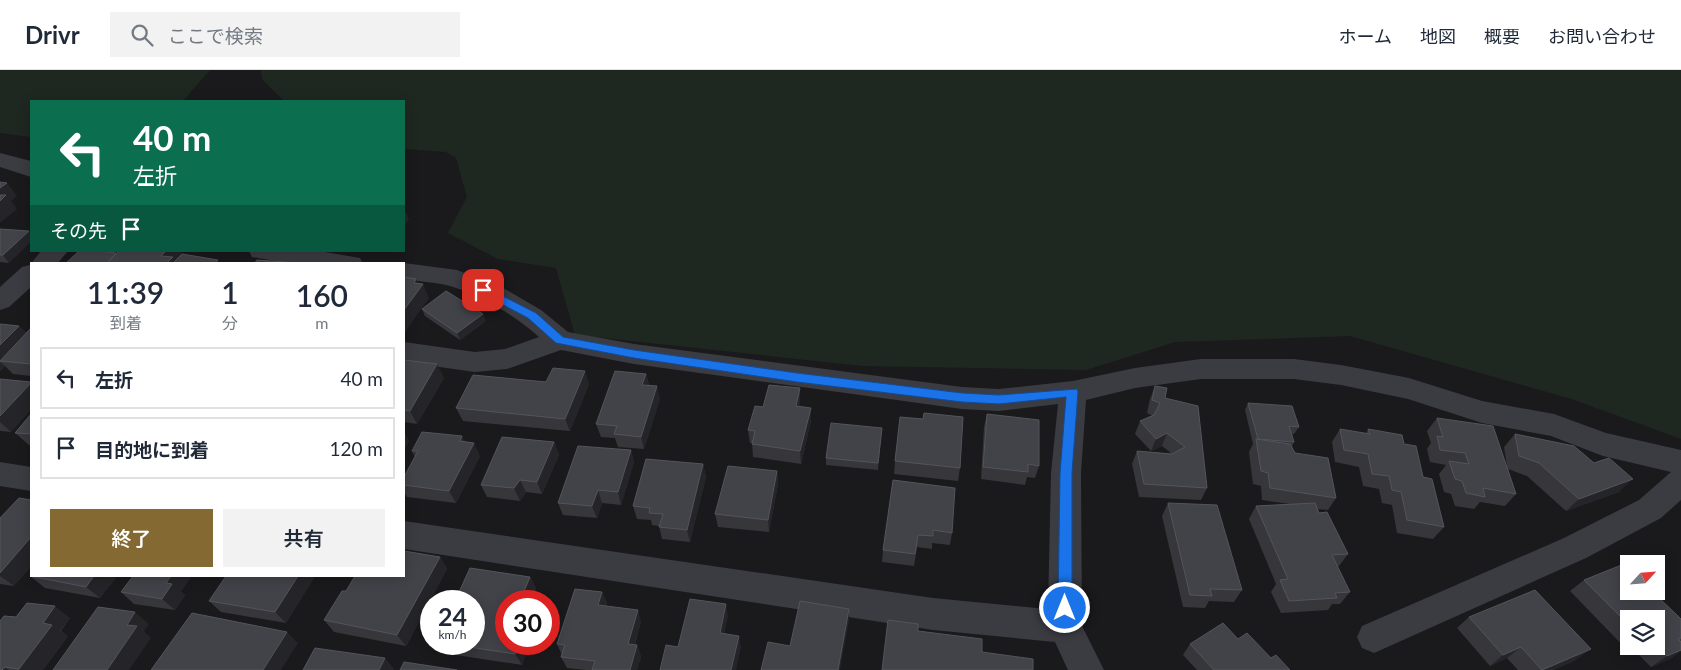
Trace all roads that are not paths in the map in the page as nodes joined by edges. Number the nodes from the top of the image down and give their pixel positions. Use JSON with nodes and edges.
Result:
{"nodes":[{"id":1,"x":0,"y":160,"type":"edge"},
{"id":2,"x":30,"y":169,"type":"edge"},
{"id":3,"x":55,"y":252,"type":"edge"},
{"id":4,"x":268,"y":252,"type":"edge"},
{"id":5,"x":44,"y":262,"type":"edge"},
{"id":6,"x":337,"y":262,"type":"edge"},
{"id":7,"x":405,"y":271,"type":"edge"},
{"id":8,"x":30,"y":274,"type":"edge"},
{"id":9,"x":10,"y":296,"type":"edge"},
{"id":10,"x":560,"y":340,"type":"junction"},
{"id":11,"x":405,"y":352,"type":"edge"},
{"id":12,"x":1073,"y":392,"type":"junction"},
{"id":13,"x":1681,"y":462,"type":"edge"},
{"id":14,"x":0,"y":474,"type":"edge"},
{"id":15,"x":30,"y":479,"type":"edge"},
{"id":16,"x":1681,"y":481,"type":"edge"},
{"id":17,"x":405,"y":535,"type":"edge"},
{"id":18,"x":1065,"y":627,"type":"junction"},
{"id":19,"x":1374,"y":636,"type":"dead end"},
{"id":20,"x":1086,"y":670,"type":"edge"}],
"edges":[{"from":1,"to":2,"type":"street"},
{"from":3,"to":5,"type":"street"},
{"from":4,"to":6,"type":"street"},
{"from":7,"to":10,"type":"street"},
{"from":8,"to":9,"type":"street"},
{"from":10,"to":11,"type":"street"},
{"from":10,"to":12,"type":"street"},
{"from":12,"to":13,"type":"street"},
{"from":12,"to":18,"type":"street"},
{"from":14,"to":15,"type":"street"},
{"from":16,"to":19,"type":"street"},
{"from":17,"to":18,"type":"street"},
{"from":18,"to":20,"type":"street"}]}
